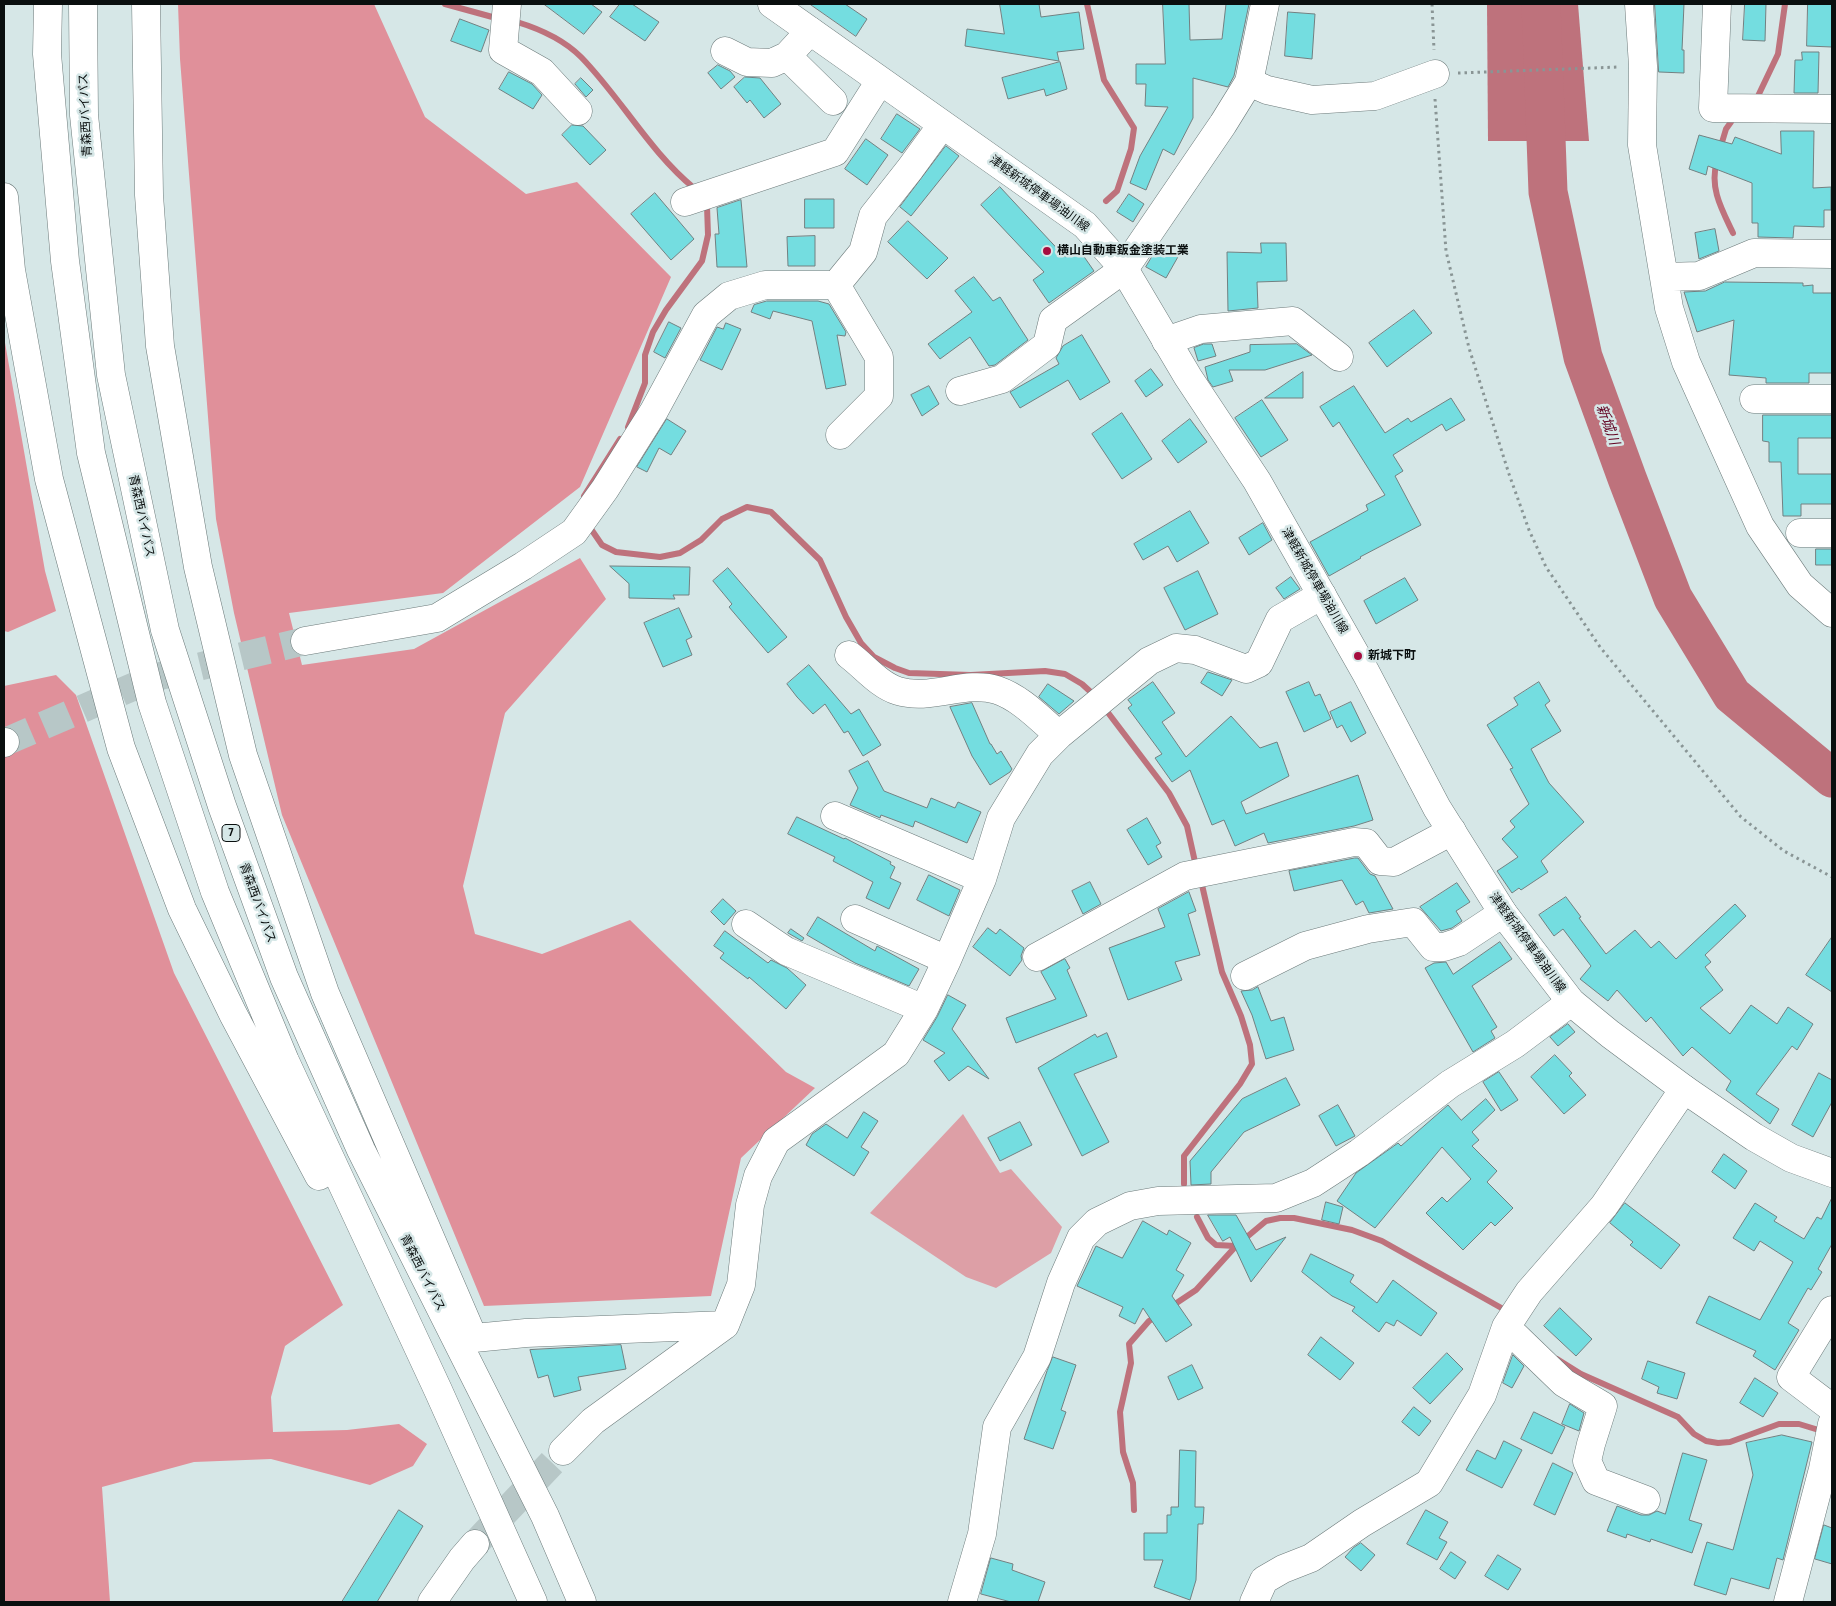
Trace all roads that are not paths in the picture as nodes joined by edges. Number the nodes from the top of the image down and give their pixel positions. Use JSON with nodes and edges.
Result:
{"nodes":[{"id":1,"x":48,"y":4,"type":"edge"},
{"id":2,"x":83,"y":4,"type":"edge"},
{"id":3,"x":146,"y":4,"type":"edge"},
{"id":4,"x":508,"y":4,"type":"edge"},
{"id":5,"x":772,"y":4,"type":"edge"},
{"id":6,"x":1265,"y":4,"type":"edge"},
{"id":7,"x":1639,"y":4,"type":"edge"},
{"id":8,"x":1717,"y":4,"type":"edge"},
{"id":9,"x":810,"y":31,"type":"junction"},
{"id":10,"x":725,"y":51,"type":"dead end"},
{"id":11,"x":787,"y":56,"type":"junction"},
{"id":12,"x":1444,"y":73,"type":"road end"},
{"id":13,"x":880,"y":81,"type":"junction"},
{"id":14,"x":1249,"y":82,"type":"junction"},
{"id":15,"x":833,"y":101,"type":"dead end"},
{"id":16,"x":1832,"y":109,"type":"edge"},
{"id":17,"x":578,"y":111,"type":"dead end"},
{"id":18,"x":942,"y":125,"type":"junction"},
{"id":19,"x":4,"y":197,"type":"edge"},
{"id":20,"x":685,"y":202,"type":"dead end"},
{"id":21,"x":1832,"y":254,"type":"edge"},
{"id":22,"x":1124,"y":268,"type":"junction"},
{"id":23,"x":1664,"y":277,"type":"junction"},
{"id":24,"x":836,"y":285,"type":"junction"},
{"id":25,"x":1166,"y":341,"type":"junction"},
{"id":26,"x":1339,"y":357,"type":"dead end"},
{"id":27,"x":960,"y":391,"type":"dead end"},
{"id":28,"x":1754,"y":399,"type":"dead end"},
{"id":29,"x":1832,"y":399,"type":"edge"},
{"id":30,"x":840,"y":436,"type":"dead end"},
{"id":31,"x":1800,"y":533,"type":"dead end"},
{"id":32,"x":1832,"y":533,"type":"edge"},
{"id":33,"x":1322,"y":595,"type":"junction"},
{"id":34,"x":1832,"y":613,"type":"edge"},
{"id":35,"x":305,"y":641,"type":"tunnel mouth"},
{"id":36,"x":849,"y":655,"type":"dead end"},
{"id":37,"x":1059,"y":734,"type":"junction"},
{"id":38,"x":835,"y":816,"type":"dead end"},
{"id":39,"x":1452,"y":831,"type":"junction"},
{"id":40,"x":982,"y":879,"type":"junction"},
{"id":41,"x":1503,"y":913,"type":"junction"},
{"id":42,"x":855,"y":919,"type":"dead end"},
{"id":43,"x":746,"y":924,"type":"dead end"},
{"id":44,"x":1037,"y":957,"type":"dead end"},
{"id":45,"x":947,"y":960,"type":"junction"},
{"id":46,"x":1245,"y":976,"type":"dead end"},
{"id":47,"x":1571,"y":1002,"type":"junction"},
{"id":48,"x":924,"y":1009,"type":"junction"},
{"id":49,"x":1684,"y":1089,"type":"junction"},
{"id":50,"x":1832,"y":1172,"type":"edge"},
{"id":51,"x":1832,"y":1310,"type":"edge"},
{"id":52,"x":724,"y":1325,"type":"junction"},
{"id":53,"x":1506,"y":1327,"type":"junction"},
{"id":54,"x":474,"y":1338,"type":"junction"},
{"id":55,"x":438,"y":1390,"type":"junction"},
{"id":56,"x":1832,"y":1408,"type":"edge"},
{"id":57,"x":1832,"y":1424,"type":"edge"},
{"id":58,"x":563,"y":1451,"type":"tunnel mouth"},
{"id":59,"x":1646,"y":1500,"type":"dead end"},
{"id":60,"x":545,"y":1516,"type":"junction"},
{"id":61,"x":476,"y":1544,"type":"tunnel mouth"},
{"id":62,"x":432,"y":1602,"type":"edge"},
{"id":63,"x":533,"y":1602,"type":"edge"},
{"id":64,"x":582,"y":1602,"type":"edge"},
{"id":65,"x":962,"y":1602,"type":"edge"},
{"id":66,"x":1254,"y":1602,"type":"edge"},
{"id":67,"x":1788,"y":1602,"type":"edge"}],
"edges":[{"from":1,"to":55,"type":"main road"},
{"from":2,"to":60,"type":"main road","name":"青森西バイパス","number":"7"},
{"from":3,"to":54,"type":"main road"},
{"from":4,"to":17,"type":"main road"},
{"from":5,"to":9,"type":"main road","name":"津軽新城停車場油川線"},
{"from":6,"to":14,"type":"main road"},
{"from":7,"to":23,"type":"main road"},
{"from":8,"to":16,"type":"main road"},
{"from":9,"to":11,"type":"main road"},
{"from":9,"to":13,"type":"main road","name":"津軽新城停車場油川線"},
{"from":10,"to":11,"type":"main road"},
{"from":11,"to":15,"type":"main road"},
{"from":12,"to":14,"type":"main road"},
{"from":13,"to":18,"type":"main road","name":"津軽新城停車場油川線"},
{"from":13,"to":20,"type":"main road"},
{"from":14,"to":22,"type":"main road"},
{"from":18,"to":22,"type":"main road","name":"津軽新城停車場油川線"},
{"from":18,"to":24,"type":"main road"},
{"from":19,"to":55,"type":"main road"},
{"from":21,"to":23,"type":"main road"},
{"from":22,"to":25,"type":"main road","name":"津軽新城停車場油川線"},
{"from":22,"to":27,"type":"main road"},
{"from":23,"to":34,"type":"main road"},
{"from":24,"to":30,"type":"main road"},
{"from":24,"to":35,"type":"main road"},
{"from":25,"to":26,"type":"main road"},
{"from":25,"to":33,"type":"main road","name":"津軽新城停車場油川線"},
{"from":28,"to":29,"type":"main road"},
{"from":31,"to":32,"type":"main road"},
{"from":33,"to":37,"type":"main road"},
{"from":33,"to":39,"type":"main road","name":"津軽新城停車場油川線"},
{"from":36,"to":37,"type":"main road"},
{"from":37,"to":40,"type":"main road"},
{"from":38,"to":40,"type":"main road"},
{"from":39,"to":41,"type":"main road","name":"津軽新城停車場油川線"},
{"from":39,"to":44,"type":"main road"},
{"from":40,"to":45,"type":"main road"},
{"from":41,"to":46,"type":"main road"},
{"from":41,"to":47,"type":"main road","name":"津軽新城停車場油川線"},
{"from":42,"to":45,"type":"main road"},
{"from":43,"to":48,"type":"main road"},
{"from":45,"to":48,"type":"main road"},
{"from":47,"to":49,"type":"main road","name":"津軽新城停車場油川線"},
{"from":47,"to":65,"type":"main road"},
{"from":48,"to":52,"type":"main road"},
{"from":49,"to":50,"type":"main road","name":"津軽新城停車場油川線"},
{"from":49,"to":53,"type":"main road"},
{"from":51,"to":56,"type":"main road"},
{"from":52,"to":54,"type":"main road"},
{"from":52,"to":58,"type":"main road"},
{"from":53,"to":59,"type":"main road"},
{"from":53,"to":66,"type":"main road"},
{"from":54,"to":60,"type":"main road"},
{"from":55,"to":63,"type":"main road"},
{"from":57,"to":67,"type":"main road"},
{"from":60,"to":64,"type":"main road","name":"青森西バイパス","number":"7"},
{"from":61,"to":62,"type":"main road"}]}
